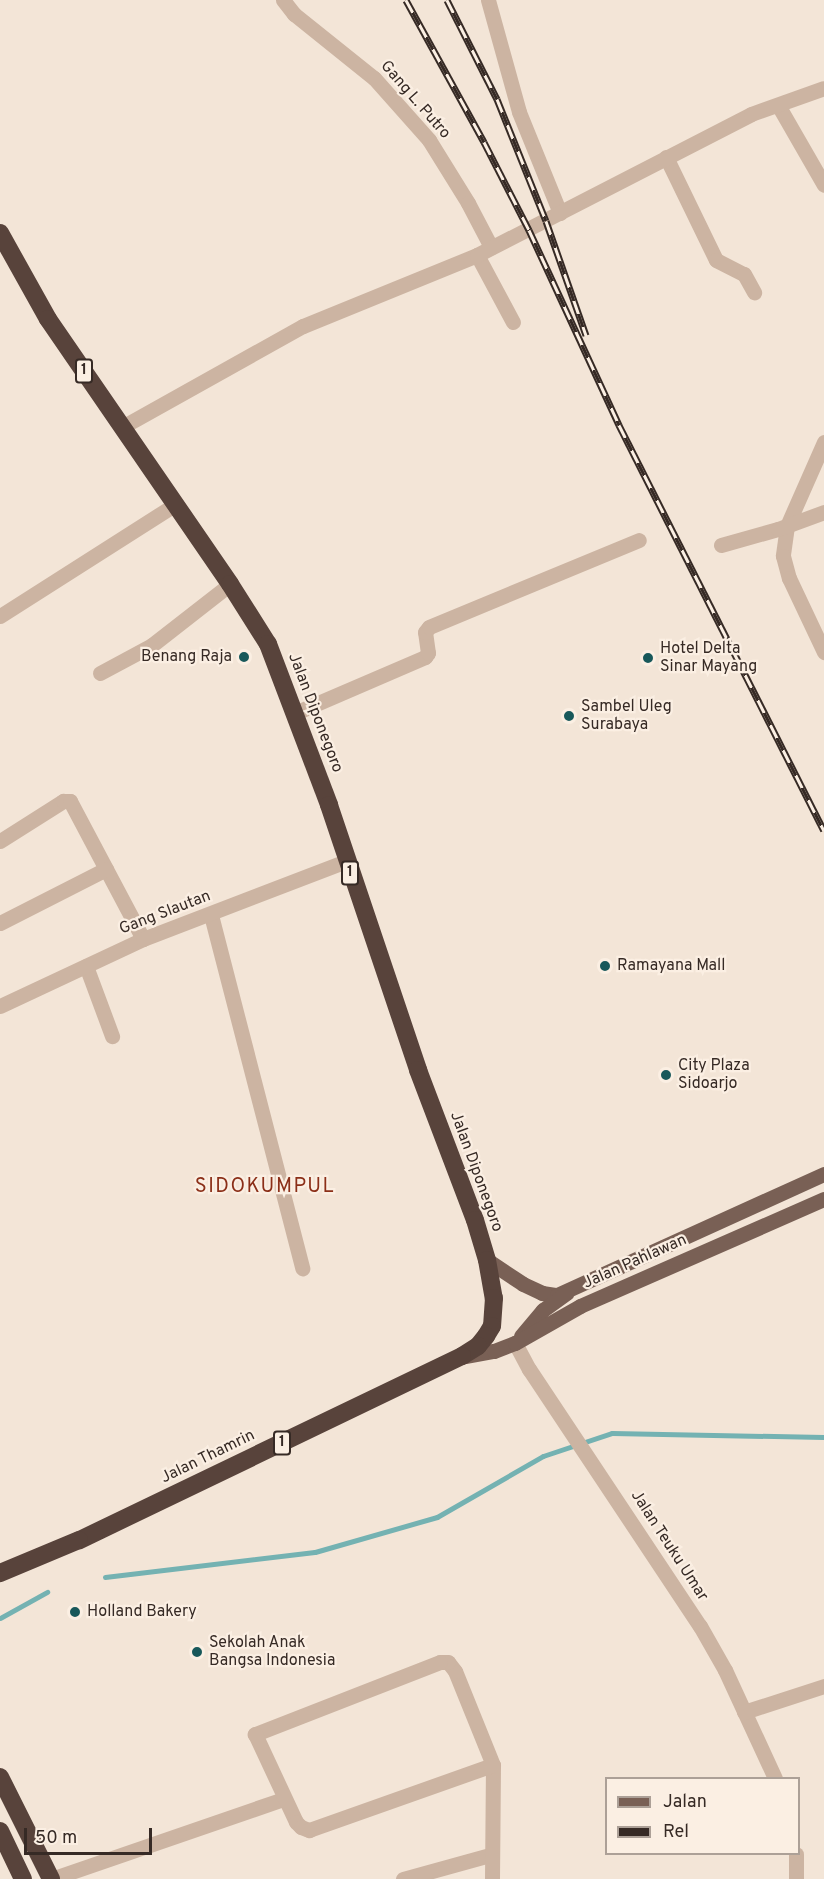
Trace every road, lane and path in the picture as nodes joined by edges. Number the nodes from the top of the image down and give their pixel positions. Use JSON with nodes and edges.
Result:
{"nodes":[{"id":1,"x":283,"y":0,"type":"edge"},
{"id":2,"x":488,"y":0,"type":"edge"},
{"id":3,"x":824,"y":88,"type":"edge"},
{"id":4,"x":778,"y":105,"type":"junction"},
{"id":5,"x":666,"y":157,"type":"junction"},
{"id":6,"x":824,"y":185,"type":"edge"},
{"id":7,"x":560,"y":213,"type":"junction"},
{"id":8,"x":0,"y":233,"type":"edge"},
{"id":9,"x":484,"y":251,"type":"junction"},
{"id":10,"x":754,"y":292,"type":"dead end"},
{"id":11,"x":513,"y":322,"type":"dead end"},
{"id":12,"x":122,"y":427,"type":"junction"},
{"id":13,"x":824,"y":442,"type":"edge"},
{"id":14,"x":176,"y":504,"type":"junction"},
{"id":15,"x":824,"y":512,"type":"edge"},
{"id":16,"x":783,"y":528,"type":"junction"},
{"id":17,"x":639,"y":540,"type":"dead end"},
{"id":18,"x":721,"y":545,"type":"dead end"},
{"id":19,"x":230,"y":584,"type":"junction"},
{"id":20,"x":0,"y":616,"type":"edge"},
{"id":21,"x":824,"y":652,"type":"edge"},
{"id":22,"x":100,"y":673,"type":"dead end"},
{"id":23,"x":295,"y":713,"type":"junction"},
{"id":24,"x":0,"y":841,"type":"edge"},
{"id":25,"x":346,"y":861,"type":"junction"},
{"id":26,"x":106,"y":869,"type":"junction"},
{"id":27,"x":211,"y":915,"type":"junction"},
{"id":28,"x":0,"y":923,"type":"edge"},
{"id":29,"x":143,"y":939,"type":"junction"},
{"id":30,"x":86,"y":966,"type":"junction"},
{"id":31,"x":0,"y":1006,"type":"edge"},
{"id":32,"x":112,"y":1036,"type":"dead end"},
{"id":33,"x":824,"y":1174,"type":"edge"},
{"id":34,"x":824,"y":1199,"type":"edge"},
{"id":35,"x":487,"y":1260,"type":"junction"},
{"id":36,"x":302,"y":1268,"type":"dead end"},
{"id":37,"x":572,"y":1289,"type":"junction"},
{"id":38,"x":515,"y":1343,"type":"junction"},
{"id":39,"x":462,"y":1356,"type":"junction"},
{"id":40,"x":0,"y":1573,"type":"edge"},
{"id":41,"x":824,"y":1686,"type":"edge"},
{"id":42,"x":744,"y":1712,"type":"junction"},
{"id":43,"x":493,"y":1765,"type":"junction"},
{"id":44,"x":0,"y":1777,"type":"edge"},
{"id":45,"x":774,"y":1777,"type":"edge"},
{"id":46,"x":283,"y":1799,"type":"junction"},
{"id":47,"x":0,"y":1831,"type":"edge"},
{"id":48,"x":490,"y":1855,"type":"junction"},
{"id":49,"x":796,"y":1855,"type":"edge"},
{"id":50,"x":23,"y":1879,"type":"edge"},
{"id":51,"x":51,"y":1879,"type":"edge"},
{"id":52,"x":403,"y":1879,"type":"edge"},
{"id":53,"x":492,"y":1879,"type":"edge"},
{"id":54,"x":796,"y":1879,"type":"edge"}],
"edges":[{"from":1,"to":9,"type":"street","name":"Gang L. Putro"},
{"from":2,"to":7,"type":"street"},
{"from":3,"to":4,"type":"street"},
{"from":4,"to":5,"type":"street"},
{"from":4,"to":6,"type":"street"},
{"from":5,"to":7,"type":"street"},
{"from":5,"to":10,"type":"street"},
{"from":7,"to":9,"type":"street"},
{"from":8,"to":12,"type":"highway","name":"Jalan Diponegoro","number":"1"},
{"from":9,"to":11,"type":"street","name":"Gang L. Putro"},
{"from":9,"to":12,"type":"street"},
{"from":12,"to":14,"type":"highway","name":"Jalan Diponegoro","number":"1"},
{"from":13,"to":16,"type":"street"},
{"from":14,"to":19,"type":"highway","name":"Jalan Diponegoro","number":"1"},
{"from":14,"to":20,"type":"street"},
{"from":15,"to":16,"type":"street"},
{"from":16,"to":18,"type":"street"},
{"from":16,"to":21,"type":"street"},
{"from":17,"to":23,"type":"street"},
{"from":19,"to":22,"type":"street"},
{"from":19,"to":23,"type":"highway","name":"Jalan Diponegoro","number":"1"},
{"from":23,"to":25,"type":"highway","name":"Jalan Diponegoro","number":"1"},
{"from":24,"to":26,"type":"street"},
{"from":25,"to":27,"type":"street","name":"Gang Slautan"},
{"from":25,"to":35,"type":"highway","name":"Jalan Diponegoro","number":"1"},
{"from":26,"to":28,"type":"street"},
{"from":26,"to":29,"type":"street"},
{"from":27,"to":29,"type":"street","name":"Gang Slautan"},
{"from":27,"to":36,"type":"street"},
{"from":29,"to":30,"type":"street","name":"Gang Slautan"},
{"from":30,"to":31,"type":"street","name":"Gang Slautan"},
{"from":30,"to":32,"type":"street"},
{"from":33,"to":37,"type":"main road","name":"Jalan Pahlawan"},
{"from":34,"to":38,"type":"main road","name":"Jalan Pahlawan"},
{"from":35,"to":37,"type":"main road","name":"Jalan Pahlawan"},
{"from":35,"to":39,"type":"highway","name":"Jalan Thamrin","number":"1"},
{"from":37,"to":38,"type":"main road"},
{"from":38,"to":39,"type":"main road","name":"Jalan Pahlawan"},
{"from":38,"to":42,"type":"street","name":"Jalan Teuku Umar"},
{"from":39,"to":40,"type":"highway","name":"Jalan Thamrin","number":"1"},
{"from":41,"to":42,"type":"street"},
{"from":42,"to":45,"type":"street","name":"Jalan Teuku Umar"},
{"from":43,"to":46,"type":"street"},
{"from":43,"to":46,"type":"street"},
{"from":43,"to":48,"type":"street"},
{"from":44,"to":51,"type":"highway"},
{"from":46,"to":51,"type":"street"},
{"from":47,"to":50,"type":"highway"},
{"from":48,"to":52,"type":"street"},
{"from":48,"to":53,"type":"street"},
{"from":49,"to":54,"type":"street"}]}
